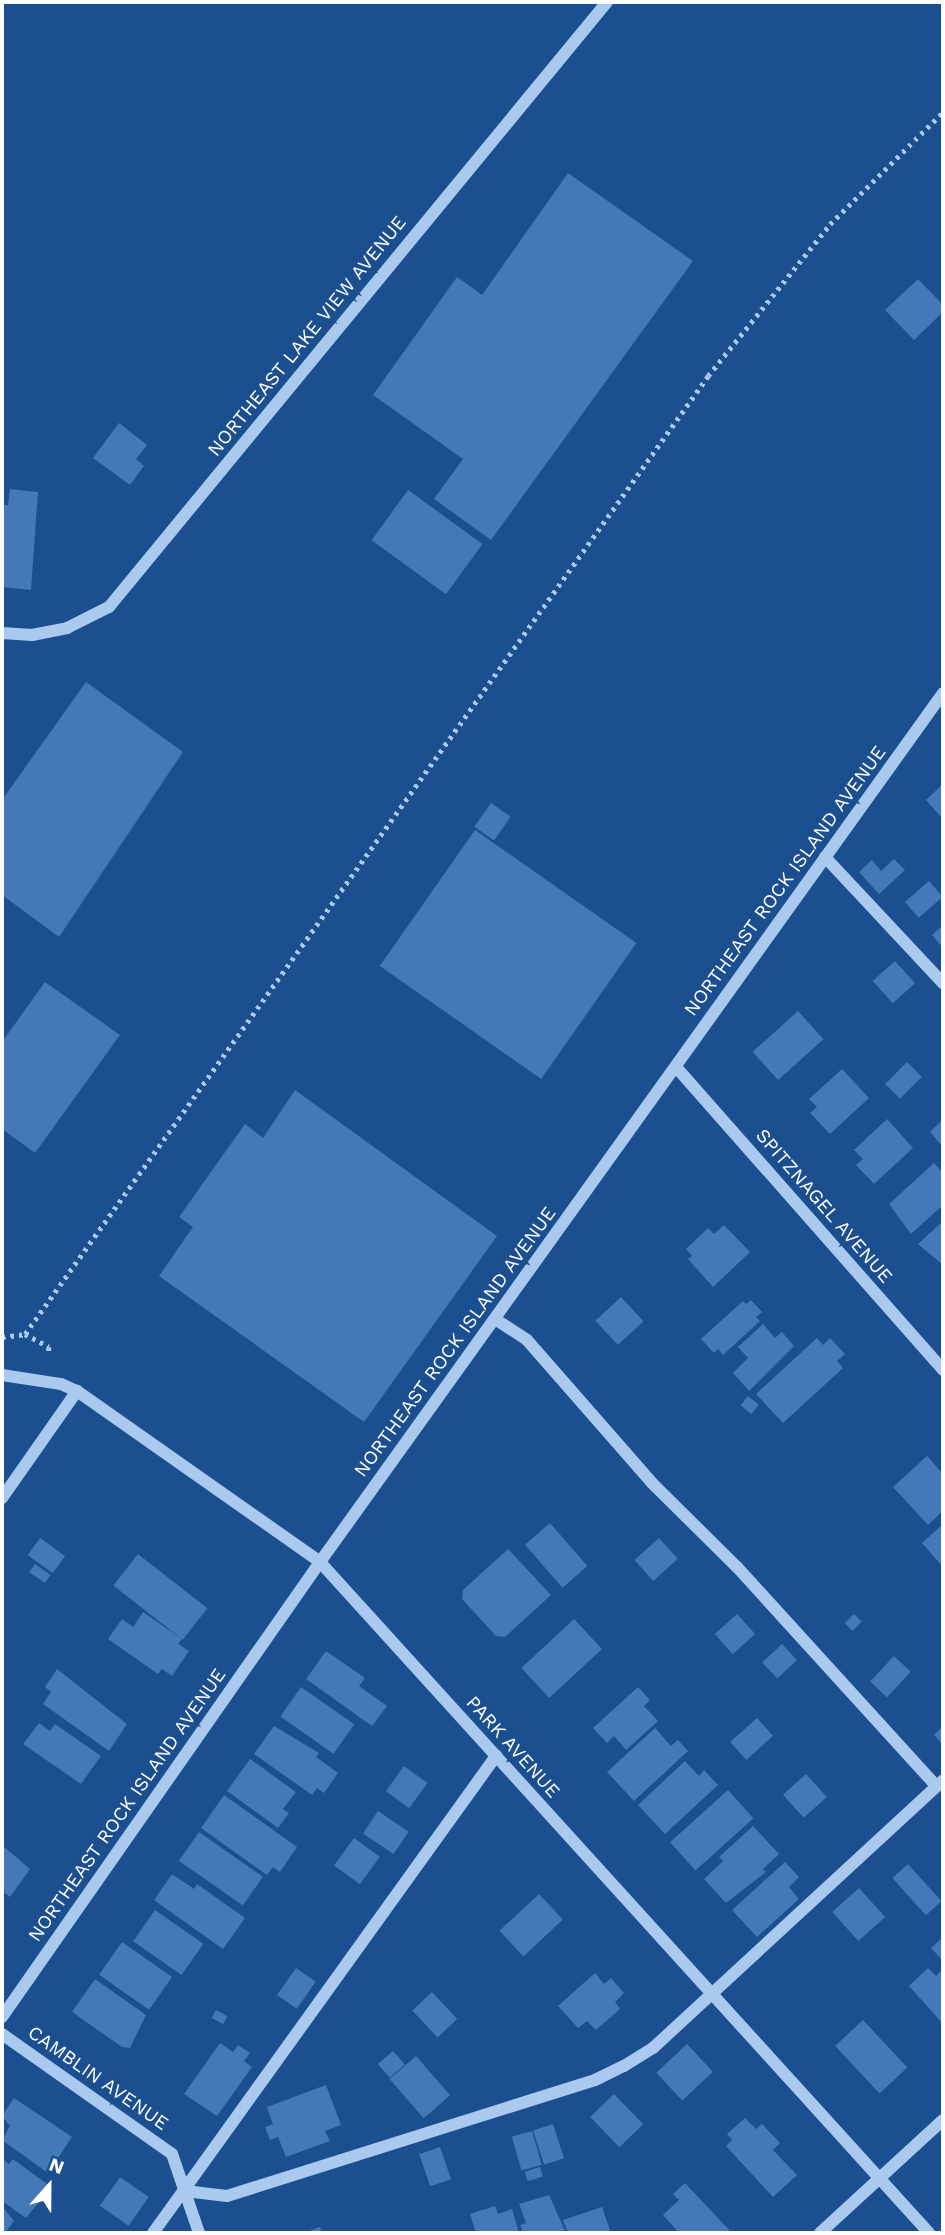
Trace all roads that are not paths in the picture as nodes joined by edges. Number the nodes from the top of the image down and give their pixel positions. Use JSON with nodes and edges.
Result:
{"nodes":[{"id":1,"x":607,"y":2,"type":"edge"},
{"id":2,"x":2,"y":634,"type":"edge"},
{"id":3,"x":943,"y":693,"type":"edge"},
{"id":4,"x":825,"y":857,"type":"junction"},
{"id":5,"x":943,"y":984,"type":"edge"},
{"id":6,"x":676,"y":1067,"type":"junction"},
{"id":7,"x":495,"y":1319,"type":"junction"},
{"id":8,"x":943,"y":1370,"type":"edge"},
{"id":9,"x":2,"y":1375,"type":"edge"},
{"id":10,"x":77,"y":1391,"type":"junction"},
{"id":11,"x":2,"y":1498,"type":"edge"},
{"id":12,"x":320,"y":1563,"type":"junction"},
{"id":13,"x":496,"y":1756,"type":"junction"},
{"id":14,"x":940,"y":1783,"type":"edge"},
{"id":15,"x":711,"y":1994,"type":"junction"},
{"id":16,"x":2,"y":2017,"type":"edge"},
{"id":17,"x":2,"y":2034,"type":"edge"},
{"id":18,"x":943,"y":2120,"type":"edge"},
{"id":19,"x":879,"y":2180,"type":"junction"},
{"id":20,"x":185,"y":2191,"type":"junction"},
{"id":21,"x":153,"y":2233,"type":"edge"},
{"id":22,"x":199,"y":2233,"type":"edge"},
{"id":23,"x":820,"y":2233,"type":"edge"},
{"id":24,"x":929,"y":2233,"type":"edge"}],
"edges":[{"from":1,"to":2,"type":"street","name":"NORTHEAST LAKE VIEW AVENUE"},
{"from":3,"to":4,"type":"street","name":"NORTHEAST ROCK ISLAND AVENUE"},
{"from":4,"to":5,"type":"street"},
{"from":4,"to":6,"type":"street","name":"NORTHEAST ROCK ISLAND AVENUE"},
{"from":6,"to":7,"type":"street","name":"NORTHEAST ROCK ISLAND AVENUE"},
{"from":6,"to":8,"type":"street","name":"SPITZNAGEL AVENUE"},
{"from":7,"to":12,"type":"street","name":"NORTHEAST ROCK ISLAND AVENUE"},
{"from":7,"to":14,"type":"street"},
{"from":9,"to":10,"type":"street","name":"PARK AVENUE"},
{"from":10,"to":11,"type":"street"},
{"from":10,"to":12,"type":"street","name":"PARK AVENUE"},
{"from":12,"to":13,"type":"street","name":"PARK AVENUE"},
{"from":12,"to":16,"type":"street","name":"NORTHEAST ROCK ISLAND AVENUE"},
{"from":13,"to":15,"type":"street","name":"PARK AVENUE"},
{"from":13,"to":20,"type":"street"},
{"from":14,"to":15,"type":"street"},
{"from":15,"to":19,"type":"street","name":"PARK AVENUE"},
{"from":15,"to":20,"type":"street"},
{"from":17,"to":20,"type":"street","name":"CAMBLIN AVENUE"},
{"from":18,"to":19,"type":"street"},
{"from":19,"to":23,"type":"street"},
{"from":19,"to":24,"type":"street","name":"PARK AVENUE"},
{"from":20,"to":21,"type":"street"},
{"from":20,"to":22,"type":"street","name":"CAMBLIN AVENUE"}]}
